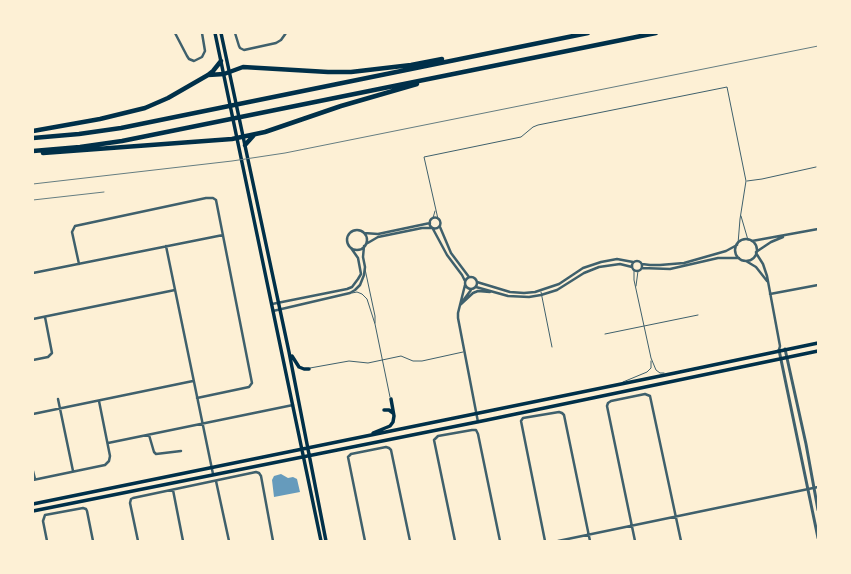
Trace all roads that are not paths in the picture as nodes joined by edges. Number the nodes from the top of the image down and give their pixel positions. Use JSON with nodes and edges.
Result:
{"nodes":[{"id":1,"x":174,"y":33,"type":"edge"},
{"id":2,"x":202,"y":33,"type":"edge"},
{"id":3,"x":215,"y":33,"type":"edge"},
{"id":4,"x":221,"y":33,"type":"edge"},
{"id":5,"x":235,"y":33,"type":"edge"},
{"id":6,"x":286,"y":33,"type":"edge"},
{"id":7,"x":588,"y":33,"type":"edge"},
{"id":8,"x":656,"y":33,"type":"edge"},
{"id":9,"x":555,"y":39,"type":"junction"},
{"id":10,"x":221,"y":61,"type":"junction"},
{"id":11,"x":230,"y":72,"type":"junction"},
{"id":12,"x":224,"y":74,"type":"junction"},
{"id":13,"x":208,"y":75,"type":"junction"},
{"id":14,"x":440,"y":77,"type":"junction"},
{"id":15,"x":33,"y":131,"type":"edge"},
{"id":16,"x":255,"y":134,"type":"junction"},
{"id":17,"x":243,"y":136,"type":"junction"},
{"id":18,"x":33,"y":138,"type":"edge"},
{"id":19,"x":238,"y":138,"type":"junction"},
{"id":20,"x":245,"y":146,"type":"junction"},
{"id":21,"x":33,"y":152,"type":"edge"},
{"id":22,"x":816,"y":167,"type":"dead end"},
{"id":23,"x":746,"y":181,"type":"junction"},
{"id":24,"x":435,"y":210,"type":"junction"},
{"id":25,"x":741,"y":215,"type":"junction"},
{"id":26,"x":433,"y":218,"type":"junction"},
{"id":27,"x":438,"y":219,"type":"junction"},
{"id":28,"x":430,"y":223,"type":"junction"},
{"id":29,"x":440,"y":227,"type":"junction"},
{"id":30,"x":433,"y":228,"type":"junction"},
{"id":31,"x":818,"y":229,"type":"edge"},
{"id":32,"x":364,"y":233,"type":"junction"},
{"id":33,"x":223,"y":235,"type":"junction"},
{"id":34,"x":787,"y":235,"type":"junction"},
{"id":35,"x":748,"y":240,"type":"junction"},
{"id":36,"x":752,"y":241,"type":"junction"},
{"id":37,"x":737,"y":244,"type":"junction"},
{"id":38,"x":365,"y":245,"type":"junction"},
{"id":39,"x":166,"y":246,"type":"junction"},
{"id":40,"x":351,"y":248,"type":"junction"},
{"id":41,"x":756,"y":253,"type":"junction"},
{"id":42,"x":739,"y":258,"type":"junction"},
{"id":43,"x":744,"y":260,"type":"junction"},
{"id":44,"x":633,"y":262,"type":"junction"},
{"id":45,"x":79,"y":264,"type":"junction"},
{"id":46,"x":642,"y":264,"type":"junction"},
{"id":47,"x":365,"y":267,"type":"junction"},
{"id":48,"x":633,"y":268,"type":"junction"},
{"id":49,"x":642,"y":268,"type":"junction"},
{"id":50,"x":638,"y":271,"type":"junction"},
{"id":51,"x":33,"y":273,"type":"edge"},
{"id":52,"x":469,"y":277,"type":"junction"},
{"id":53,"x":465,"y":281,"type":"junction"},
{"id":54,"x":767,"y":281,"type":"junction"},
{"id":55,"x":477,"y":282,"type":"junction"},
{"id":56,"x":465,"y":285,"type":"junction"},
{"id":57,"x":818,"y":286,"type":"edge"},
{"id":58,"x":476,"y":287,"type":"junction"},
{"id":59,"x":636,"y":287,"type":"junction"},
{"id":60,"x":471,"y":289,"type":"junction"},
{"id":61,"x":175,"y":290,"type":"junction"},
{"id":62,"x":540,"y":291,"type":"junction"},
{"id":63,"x":350,"y":293,"type":"junction"},
{"id":64,"x":495,"y":293,"type":"junction"},
{"id":65,"x":770,"y":294,"type":"junction"},
{"id":66,"x":541,"y":295,"type":"junction"},
{"id":67,"x":278,"y":302,"type":"junction"},
{"id":68,"x":272,"y":304,"type":"junction"},
{"id":69,"x":460,"y":306,"type":"junction"},
{"id":70,"x":280,"y":309,"type":"junction"},
{"id":71,"x":273,"y":310,"type":"junction"},
{"id":72,"x":698,"y":315,"type":"dead end"},
{"id":73,"x":46,"y":317,"type":"junction"},
{"id":74,"x":33,"y":319,"type":"edge"},
{"id":75,"x":375,"y":324,"type":"junction"},
{"id":76,"x":645,"y":326,"type":"junction"},
{"id":77,"x":605,"y":334,"type":"dead end"},
{"id":78,"x":818,"y":343,"type":"edge"},
{"id":79,"x":552,"y":346,"type":"dead end"},
{"id":80,"x":780,"y":346,"type":"junction"},
{"id":81,"x":785,"y":349,"type":"junction"},
{"id":82,"x":779,"y":350,"type":"junction"},
{"id":83,"x":818,"y":351,"type":"edge"},
{"id":84,"x":289,"y":352,"type":"junction"},
{"id":85,"x":464,"y":352,"type":"junction"},
{"id":86,"x":651,"y":358,"type":"junction"},
{"id":87,"x":787,"y":358,"type":"junction"},
{"id":88,"x":780,"y":359,"type":"junction"},
{"id":89,"x":33,"y":360,"type":"edge"},
{"id":90,"x":383,"y":360,"type":"junction"},
{"id":91,"x":309,"y":369,"type":"joint"},
{"id":92,"x":675,"y":373,"type":"junction"},
{"id":93,"x":193,"y":381,"type":"junction"},
{"id":94,"x":611,"y":386,"type":"junction"},
{"id":95,"x":197,"y":398,"type":"junction"},
{"id":96,"x":58,"y":399,"type":"dead end"},
{"id":97,"x":391,"y":399,"type":"joint"},
{"id":98,"x":99,"y":401,"type":"junction"},
{"id":99,"x":292,"y":405,"type":"junction"},
{"id":100,"x":60,"y":409,"type":"junction"},
{"id":101,"x":384,"y":410,"type":"dead end"},
{"id":102,"x":33,"y":414,"type":"edge"},
{"id":103,"x":394,"y":414,"type":"junction"},
{"id":104,"x":476,"y":414,"type":"junction"},
{"id":105,"x":800,"y":419,"type":"junction"},
{"id":106,"x":794,"y":420,"type":"junction"},
{"id":107,"x":478,"y":422,"type":"junction"},
{"id":108,"x":202,"y":424,"type":"junction"},
{"id":109,"x":149,"y":435,"type":"junction"},
{"id":110,"x":364,"y":436,"type":"junction"},
{"id":111,"x":108,"y":444,"type":"junction"},
{"id":112,"x":308,"y":448,"type":"junction"},
{"id":113,"x":302,"y":449,"type":"junction"},
{"id":114,"x":180,"y":451,"type":"dead end"},
{"id":115,"x":310,"y":455,"type":"junction"},
{"id":116,"x":303,"y":457,"type":"junction"},
{"id":117,"x":211,"y":468,"type":"junction"},
{"id":118,"x":33,"y":471,"type":"edge"},
{"id":119,"x":73,"y":471,"type":"junction"},
{"id":120,"x":213,"y":474,"type":"junction"},
{"id":121,"x":34,"y":480,"type":"edge"},
{"id":122,"x":216,"y":481,"type":"junction"},
{"id":123,"x":818,"y":487,"type":"edge"},
{"id":124,"x":814,"y":488,"type":"junction"},
{"id":125,"x":173,"y":490,"type":"junction"},
{"id":126,"x":808,"y":490,"type":"junction"},
{"id":127,"x":33,"y":504,"type":"edge"},
{"id":128,"x":818,"y":510,"type":"edge"},
{"id":129,"x":33,"y":511,"type":"edge"},
{"id":130,"x":676,"y":517,"type":"junction"},
{"id":131,"x":632,"y":526,"type":"junction"},
{"id":132,"x":589,"y":534,"type":"junction"},
{"id":133,"x":818,"y":538,"type":"edge"},
{"id":134,"x":47,"y":541,"type":"edge"},
{"id":135,"x":93,"y":541,"type":"edge"},
{"id":136,"x":138,"y":541,"type":"edge"},
{"id":137,"x":183,"y":541,"type":"edge"},
{"id":138,"x":229,"y":541,"type":"edge"},
{"id":139,"x":274,"y":541,"type":"edge"},
{"id":140,"x":321,"y":541,"type":"edge"},
{"id":141,"x":326,"y":541,"type":"edge"},
{"id":142,"x":364,"y":541,"type":"edge"},
{"id":143,"x":410,"y":541,"type":"edge"},
{"id":144,"x":454,"y":541,"type":"edge"},
{"id":145,"x":500,"y":541,"type":"edge"},
{"id":146,"x":545,"y":541,"type":"edge"},
{"id":147,"x":558,"y":541,"type":"edge"},
{"id":148,"x":590,"y":541,"type":"edge"},
{"id":149,"x":635,"y":541,"type":"edge"},
{"id":150,"x":681,"y":541,"type":"edge"}],
"edges":[{"from":1,"to":2,"type":"street"},
{"from":3,"to":10,"type":"main road"},
{"from":4,"to":11,"type":"main road"},
{"from":5,"to":6,"type":"street"},
{"from":7,"to":9,"type":"highway"},
{"from":8,"to":14,"type":"highway"},
{"from":9,"to":11,"type":"highway"},
{"from":9,"to":18,"type":"highway"},
{"from":10,"to":12,"type":"main road"},
{"from":10,"to":13,"type":"highway"},
{"from":11,"to":12,"type":"highway"},
{"from":11,"to":17,"type":"main road"},
{"from":12,"to":13,"type":"highway"},
{"from":12,"to":19,"type":"main road"},
{"from":13,"to":15,"type":"highway"},
{"from":14,"to":16,"type":"highway"},
{"from":14,"to":21,"type":"highway"},
{"from":16,"to":17,"type":"highway"},
{"from":16,"to":20,"type":"highway"},
{"from":17,"to":19,"type":"highway"},
{"from":17,"to":20,"type":"main road"},
{"from":19,"to":21,"type":"highway"},
{"from":19,"to":68,"type":"main road"},
{"from":20,"to":67,"type":"main road"},
{"from":22,"to":23,"type":"lane"},
{"from":23,"to":24,"type":"lane"},
{"from":23,"to":25,"type":"lane"},
{"from":24,"to":26,"type":"lane"},
{"from":24,"to":27,"type":"lane"},
{"from":25,"to":35,"type":"lane"},
{"from":25,"to":37,"type":"lane"},
{"from":26,"to":27,"type":"street"},
{"from":26,"to":28,"type":"street"},
{"from":27,"to":29,"type":"street"},
{"from":28,"to":30,"type":"street"},
{"from":28,"to":32,"type":"street"},
{"from":29,"to":30,"type":"street"},
{"from":29,"to":52,"type":"street"},
{"from":30,"to":38,"type":"street"},
{"from":30,"to":53,"type":"street"},
{"from":31,"to":34,"type":"street"},
{"from":32,"to":38,"type":"street"},
{"from":32,"to":40,"type":"street"},
{"from":33,"to":39,"type":"street"},
{"from":33,"to":45,"type":"street"},
{"from":33,"to":95,"type":"street"},
{"from":34,"to":36,"type":"street"},
{"from":34,"to":41,"type":"street"},
{"from":35,"to":36,"type":"street"},
{"from":35,"to":37,"type":"street"},
{"from":36,"to":41,"type":"street"},
{"from":37,"to":42,"type":"street"},
{"from":37,"to":46,"type":"street"},
{"from":38,"to":40,"type":"street"},
{"from":38,"to":47,"type":"street"},
{"from":39,"to":45,"type":"street"},
{"from":39,"to":61,"type":"street"},
{"from":40,"to":67,"type":"street"},
{"from":41,"to":43,"type":"street"},
{"from":41,"to":54,"type":"street"},
{"from":42,"to":43,"type":"street"},
{"from":42,"to":49,"type":"street"},
{"from":43,"to":54,"type":"street"},
{"from":44,"to":46,"type":"street"},
{"from":44,"to":48,"type":"street"},
{"from":44,"to":62,"type":"street"},
{"from":45,"to":51,"type":"street"},
{"from":46,"to":49,"type":"street"},
{"from":47,"to":63,"type":"street"},
{"from":47,"to":75,"type":"lane"},
{"from":48,"to":50,"type":"street"},
{"from":48,"to":59,"type":"lane"},
{"from":48,"to":66,"type":"street"},
{"from":49,"to":50,"type":"street"},
{"from":50,"to":59,"type":"lane"},
{"from":52,"to":53,"type":"street"},
{"from":52,"to":55,"type":"street"},
{"from":53,"to":56,"type":"street"},
{"from":54,"to":65,"type":"street"},
{"from":55,"to":58,"type":"street"},
{"from":55,"to":62,"type":"street"},
{"from":56,"to":60,"type":"street"},
{"from":56,"to":69,"type":"street"},
{"from":57,"to":65,"type":"street"},
{"from":58,"to":60,"type":"street"},
{"from":58,"to":64,"type":"street"},
{"from":59,"to":76,"type":"lane"},
{"from":60,"to":69,"type":"street"},
{"from":61,"to":73,"type":"street"},
{"from":61,"to":93,"type":"street"},
{"from":62,"to":66,"type":"lane"},
{"from":63,"to":70,"type":"street"},
{"from":63,"to":75,"type":"lane"},
{"from":64,"to":66,"type":"street"},
{"from":64,"to":69,"type":"street"},
{"from":65,"to":80,"type":"street"},
{"from":66,"to":79,"type":"lane"},
{"from":67,"to":68,"type":"street"},
{"from":67,"to":70,"type":"main road"},
{"from":68,"to":71,"type":"main road"},
{"from":69,"to":85,"type":"street"},
{"from":70,"to":71,"type":"street"},
{"from":70,"to":84,"type":"main road"},
{"from":71,"to":99,"type":"main road"},
{"from":72,"to":76,"type":"lane"},
{"from":73,"to":74,"type":"street"},
{"from":73,"to":89,"type":"street"},
{"from":75,"to":90,"type":"lane"},
{"from":76,"to":77,"type":"lane"},
{"from":76,"to":86,"type":"lane"},
{"from":78,"to":81,"type":"main road"},
{"from":80,"to":81,"type":"street"},
{"from":80,"to":82,"type":"street"},
{"from":81,"to":82,"type":"main road"},
{"from":81,"to":87,"type":"street"},
{"from":82,"to":88,"type":"street"},
{"from":82,"to":92,"type":"main road"},
{"from":83,"to":87,"type":"main road"},
{"from":84,"to":91,"type":"main road"},
{"from":84,"to":112,"type":"main road"},
{"from":85,"to":90,"type":"lane"},
{"from":85,"to":104,"type":"street"},
{"from":86,"to":92,"type":"lane"},
{"from":86,"to":94,"type":"lane"},
{"from":87,"to":88,"type":"main road"},
{"from":87,"to":105,"type":"street"},
{"from":88,"to":106,"type":"street"},
{"from":88,"to":107,"type":"main road"},
{"from":90,"to":91,"type":"lane"},
{"from":90,"to":97,"type":"lane"},
{"from":92,"to":94,"type":"main road"},
{"from":93,"to":95,"type":"street"},
{"from":93,"to":98,"type":"street"},
{"from":94,"to":104,"type":"main road"},
{"from":95,"to":108,"type":"street"},
{"from":96,"to":100,"type":"street"},
{"from":97,"to":103,"type":"main road"},
{"from":98,"to":100,"type":"street"},
{"from":98,"to":111,"type":"street"},
{"from":99,"to":108,"type":"street"},
{"from":99,"to":113,"type":"main road"},
{"from":100,"to":102,"type":"street"},
{"from":100,"to":119,"type":"street"},
{"from":101,"to":103,"type":"main road"},
{"from":103,"to":110,"type":"main road"},
{"from":104,"to":107,"type":"street"},
{"from":104,"to":110,"type":"main road"},
{"from":105,"to":106,"type":"street"},
{"from":105,"to":124,"type":"street"},
{"from":106,"to":126,"type":"street"},
{"from":107,"to":115,"type":"main road"},
{"from":108,"to":109,"type":"street"},
{"from":108,"to":117,"type":"street"},
{"from":109,"to":111,"type":"street"},
{"from":109,"to":114,"type":"street"},
{"from":110,"to":112,"type":"main road"},
{"from":111,"to":119,"type":"street"},
{"from":112,"to":113,"type":"main road"},
{"from":112,"to":115,"type":"main road"},
{"from":113,"to":116,"type":"main road"},
{"from":113,"to":117,"type":"main road"},
{"from":115,"to":116,"type":"main road"},
{"from":115,"to":141,"type":"main road"},
{"from":116,"to":120,"type":"main road"},
{"from":116,"to":140,"type":"main road"},
{"from":117,"to":120,"type":"street"},
{"from":117,"to":127,"type":"main road"},
{"from":118,"to":121,"type":"street"},
{"from":119,"to":121,"type":"street"},
{"from":120,"to":129,"type":"main road"},
{"from":122,"to":125,"type":"street"},
{"from":122,"to":138,"type":"street"},
{"from":122,"to":139,"type":"street"},
{"from":123,"to":124,"type":"street"},
{"from":124,"to":126,"type":"street"},
{"from":124,"to":128,"type":"street"},
{"from":125,"to":136,"type":"street"},
{"from":125,"to":137,"type":"street"},
{"from":126,"to":130,"type":"street"},
{"from":126,"to":133,"type":"street"},
{"from":130,"to":131,"type":"street"},
{"from":130,"to":131,"type":"street"},
{"from":130,"to":150,"type":"street"},
{"from":131,"to":132,"type":"street"},
{"from":131,"to":149,"type":"street"},
{"from":132,"to":146,"type":"street"},
{"from":132,"to":147,"type":"street"},
{"from":132,"to":148,"type":"street"},
{"from":134,"to":135,"type":"street"},
{"from":142,"to":143,"type":"street"},
{"from":144,"to":145,"type":"street"}]}
